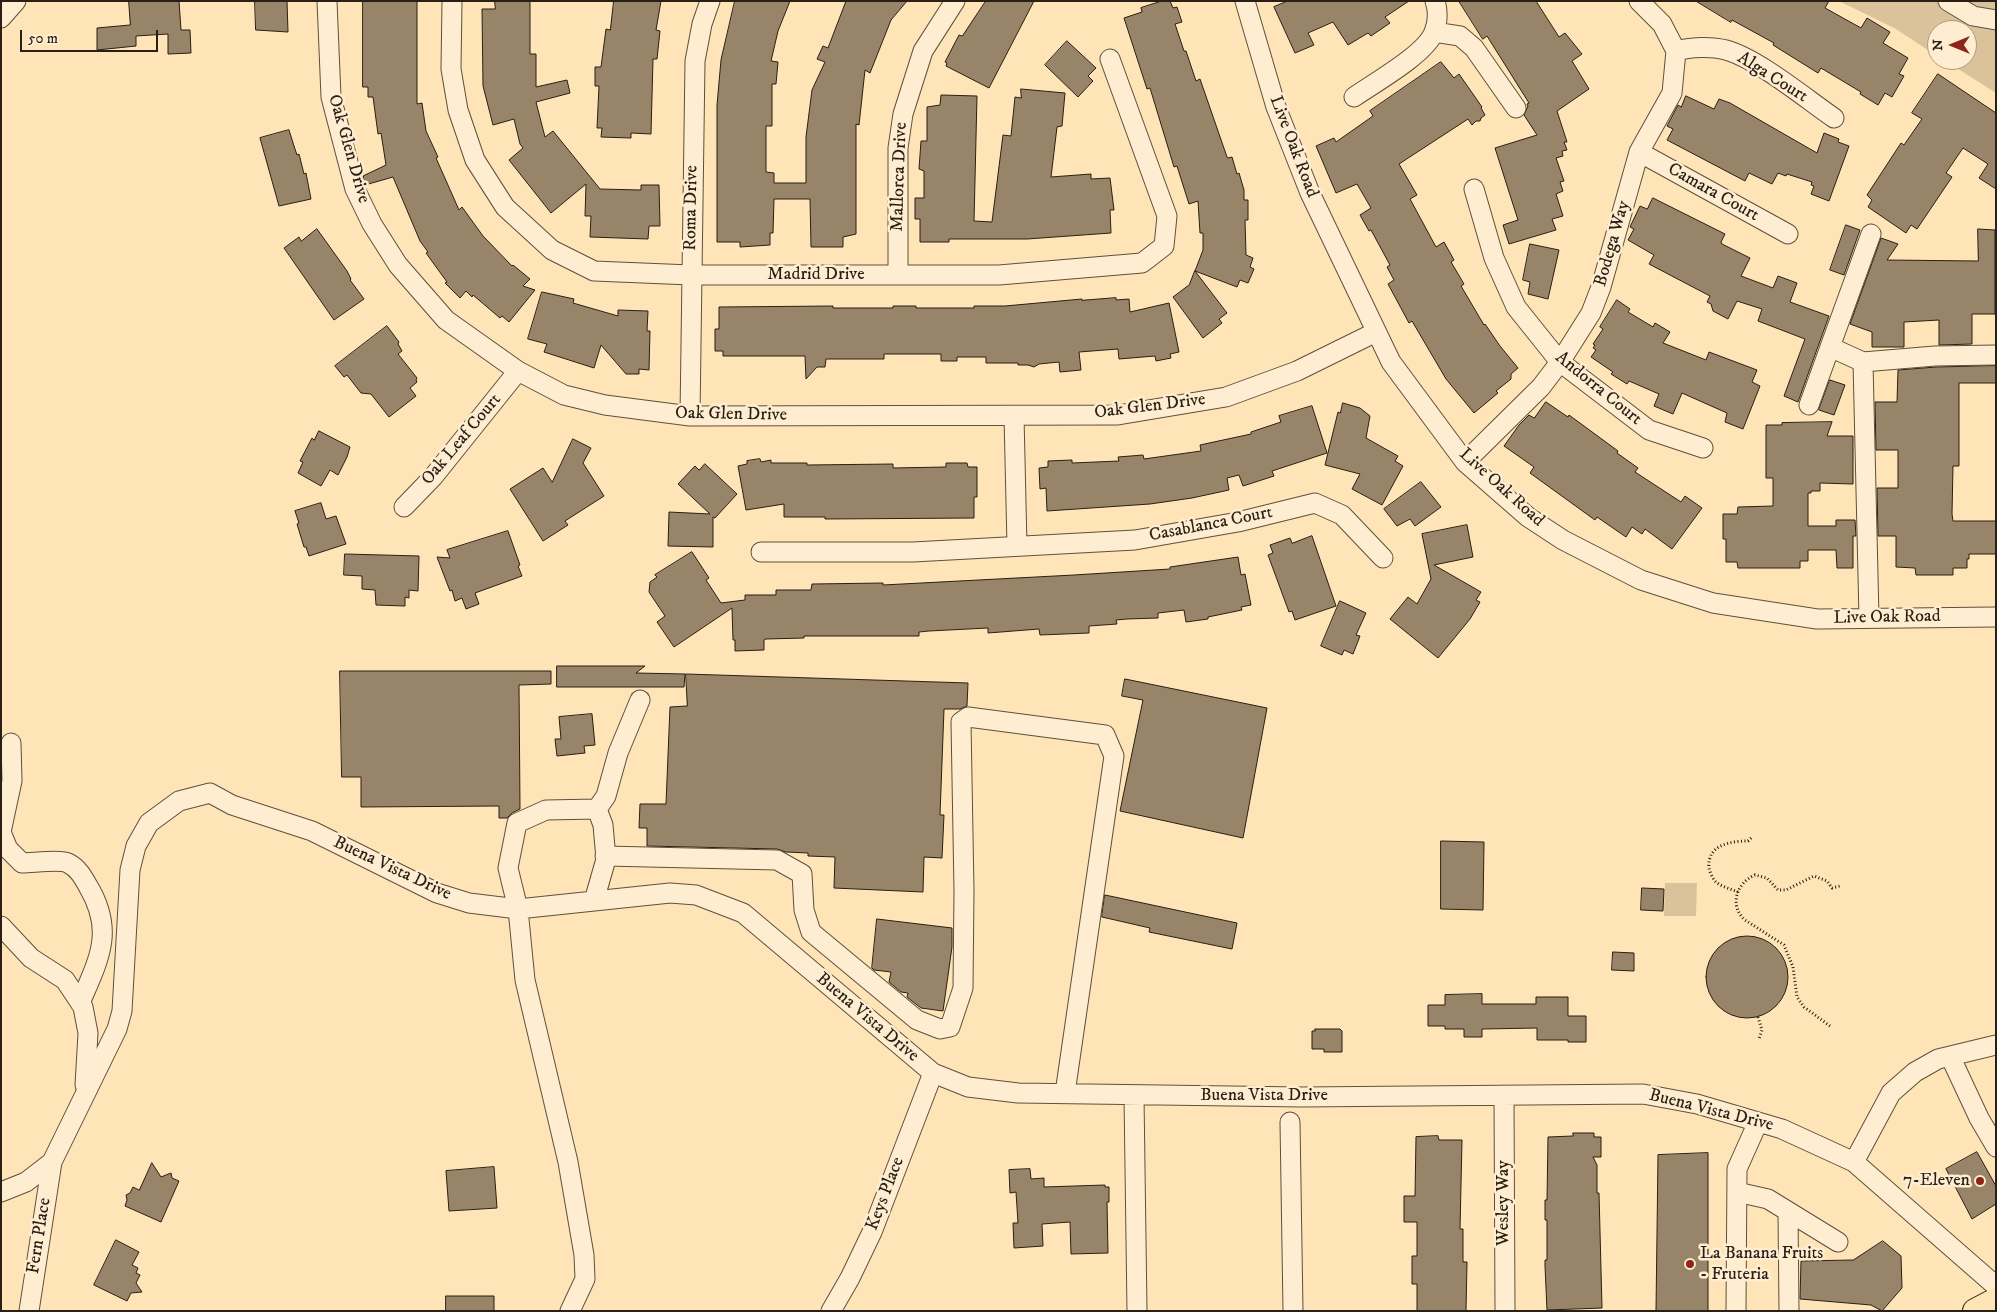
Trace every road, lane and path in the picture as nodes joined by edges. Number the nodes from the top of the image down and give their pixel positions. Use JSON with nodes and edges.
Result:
{"nodes":[{"id":1,"x":16,"y":1,"type":"edge"},
{"id":2,"x":326,"y":1,"type":"edge"},
{"id":3,"x":452,"y":1,"type":"edge"},
{"id":4,"x":710,"y":1,"type":"edge"},
{"id":5,"x":956,"y":1,"type":"edge"},
{"id":6,"x":1245,"y":1,"type":"edge"},
{"id":7,"x":1435,"y":1,"type":"edge"},
{"id":8,"x":1639,"y":1,"type":"edge"},
{"id":9,"x":1948,"y":1,"type":"edge"},
{"id":10,"x":1,"y":18,"type":"edge"},
{"id":11,"x":1996,"y":20,"type":"edge"},
{"id":12,"x":1434,"y":32,"type":"junction"},
{"id":13,"x":1676,"y":52,"type":"junction"},
{"id":14,"x":1110,"y":60,"type":"dead end"},
{"id":15,"x":1354,"y":97,"type":"dead end"},
{"id":16,"x":1516,"y":108,"type":"dead end"},
{"id":17,"x":1834,"y":118,"type":"dead end"},
{"id":18,"x":1639,"y":152,"type":"junction"},
{"id":19,"x":1474,"y":189,"type":"dead end"},
{"id":20,"x":1788,"y":234,"type":"dead end"},
{"id":21,"x":1871,"y":234,"type":"dead end"},
{"id":22,"x":691,"y":275,"type":"junction"},
{"id":23,"x":898,"y":275,"type":"junction"},
{"id":24,"x":1376,"y":332,"type":"junction"},
{"id":25,"x":1830,"y":346,"type":"junction"},
{"id":26,"x":1996,"y":355,"type":"edge"},
{"id":27,"x":1560,"y":362,"type":"junction"},
{"id":28,"x":1863,"y":362,"type":"junction"},
{"id":29,"x":518,"y":372,"type":"junction"},
{"id":30,"x":1809,"y":405,"type":"dead end"},
{"id":31,"x":690,"y":416,"type":"junction"},
{"id":32,"x":1014,"y":416,"type":"junction"},
{"id":33,"x":1703,"y":448,"type":"dead end"},
{"id":34,"x":1465,"y":462,"type":"junction"},
{"id":35,"x":404,"y":507,"type":"dead end"},
{"id":36,"x":1017,"y":546,"type":"junction"},
{"id":37,"x":761,"y":552,"type":"dead end"},
{"id":38,"x":1383,"y":558,"type":"dead end"},
{"id":39,"x":1996,"y":616,"type":"edge"},
{"id":40,"x":1869,"y":618,"type":"junction"},
{"id":41,"x":640,"y":700,"type":"dead end"},
{"id":42,"x":11,"y":743,"type":"dead end"},
{"id":43,"x":597,"y":809,"type":"junction"},
{"id":44,"x":1752,"y":836,"type":"dead end"},
{"id":45,"x":605,"y":856,"type":"junction"},
{"id":46,"x":1840,"y":886,"type":"dead end"},
{"id":47,"x":1738,"y":892,"type":"junction"},
{"id":48,"x":594,"y":901,"type":"junction"},
{"id":49,"x":518,"y":909,"type":"junction"},
{"id":50,"x":1,"y":926,"type":"edge"},
{"id":51,"x":80,"y":1003,"type":"junction"},
{"id":52,"x":1758,"y":1017,"type":"dead end"},
{"id":53,"x":1830,"y":1026,"type":"dead end"},
{"id":54,"x":1759,"y":1039,"type":"dead end"},
{"id":55,"x":1996,"y":1045,"type":"edge"},
{"id":56,"x":1950,"y":1056,"type":"junction"},
{"id":57,"x":933,"y":1073,"type":"junction"},
{"id":58,"x":1065,"y":1093,"type":"junction"},
{"id":59,"x":84,"y":1094,"type":"junction"},
{"id":60,"x":1504,"y":1095,"type":"junction"},
{"id":61,"x":1134,"y":1096,"type":"junction"},
{"id":62,"x":1290,"y":1122,"type":"dead end"},
{"id":63,"x":1758,"y":1122,"type":"junction"},
{"id":64,"x":1996,"y":1147,"type":"edge"},
{"id":65,"x":52,"y":1162,"type":"junction"},
{"id":66,"x":1854,"y":1162,"type":"junction"},
{"id":67,"x":1,"y":1192,"type":"edge"},
{"id":68,"x":1737,"y":1192,"type":"junction"},
{"id":69,"x":1788,"y":1212,"type":"junction"},
{"id":70,"x":1838,"y":1242,"type":"dead end"},
{"id":71,"x":1996,"y":1286,"type":"edge"},
{"id":72,"x":1996,"y":1300,"type":"edge"},
{"id":73,"x":29,"y":1311,"type":"edge"},
{"id":74,"x":570,"y":1311,"type":"edge"},
{"id":75,"x":831,"y":1311,"type":"edge"},
{"id":76,"x":1137,"y":1311,"type":"edge"},
{"id":77,"x":1294,"y":1311,"type":"edge"},
{"id":78,"x":1505,"y":1311,"type":"edge"},
{"id":79,"x":1736,"y":1311,"type":"edge"},
{"id":80,"x":1789,"y":1311,"type":"edge"},
{"id":81,"x":1975,"y":1311,"type":"edge"}],
"edges":[{"from":1,"to":10,"type":"street"},
{"from":2,"to":29,"type":"street","name":"Oak Glen Drive"},
{"from":3,"to":22,"type":"street","name":"Madrid Drive"},
{"from":4,"to":22,"type":"street","name":"Roma Drive"},
{"from":5,"to":23,"type":"street","name":"Mallorca Drive"},
{"from":6,"to":24,"type":"street","name":"Live Oak Road"},
{"from":7,"to":12,"type":"street"},
{"from":8,"to":13,"type":"street"},
{"from":9,"to":11,"type":"street"},
{"from":12,"to":15,"type":"street"},
{"from":12,"to":16,"type":"street"},
{"from":13,"to":17,"type":"street","name":"Alga Court"},
{"from":13,"to":18,"type":"street","name":"Bodega Way"},
{"from":14,"to":23,"type":"street","name":"Madrid Drive"},
{"from":18,"to":20,"type":"street","name":"Camara Court"},
{"from":18,"to":27,"type":"street","name":"Bodega Way"},
{"from":19,"to":27,"type":"street","name":"Andorra Court"},
{"from":21,"to":25,"type":"street"},
{"from":22,"to":23,"type":"street","name":"Madrid Drive"},
{"from":22,"to":31,"type":"street","name":"Roma Drive"},
{"from":24,"to":32,"type":"street","name":"Oak Glen Drive"},
{"from":24,"to":34,"type":"street","name":"Live Oak Road"},
{"from":25,"to":28,"type":"street"},
{"from":25,"to":30,"type":"street"},
{"from":26,"to":28,"type":"street"},
{"from":27,"to":33,"type":"street","name":"Andorra Court"},
{"from":27,"to":34,"type":"street","name":"Bodega Way"},
{"from":28,"to":40,"type":"street"},
{"from":29,"to":31,"type":"street","name":"Oak Glen Drive"},
{"from":29,"to":35,"type":"street","name":"Oak Leaf Court"},
{"from":31,"to":32,"type":"street","name":"Oak Glen Drive"},
{"from":32,"to":36,"type":"street"},
{"from":34,"to":40,"type":"street","name":"Live Oak Road"},
{"from":36,"to":37,"type":"street","name":"Casablanca Court"},
{"from":36,"to":38,"type":"street","name":"Casablanca Court"},
{"from":39,"to":40,"type":"street","name":"Live Oak Road"},
{"from":41,"to":43,"type":"street"},
{"from":42,"to":51,"type":"street"},
{"from":43,"to":45,"type":"street"},
{"from":43,"to":49,"type":"street"},
{"from":44,"to":47,"type":"path"},
{"from":45,"to":48,"type":"street"},
{"from":45,"to":58,"type":"street"},
{"from":46,"to":47,"type":"path"},
{"from":47,"to":53,"type":"path"},
{"from":48,"to":49,"type":"street","name":"Buena Vista Drive"},
{"from":48,"to":57,"type":"street","name":"Buena Vista Drive"},
{"from":49,"to":59,"type":"street","name":"Buena Vista Drive"},
{"from":49,"to":74,"type":"street"},
{"from":50,"to":51,"type":"street"},
{"from":51,"to":59,"type":"street"},
{"from":52,"to":54,"type":"path"},
{"from":55,"to":56,"type":"street"},
{"from":56,"to":64,"type":"street"},
{"from":56,"to":66,"type":"street"},
{"from":57,"to":58,"type":"street","name":"Buena Vista Drive"},
{"from":57,"to":75,"type":"street","name":"Keys Place"},
{"from":58,"to":61,"type":"street","name":"Buena Vista Drive"},
{"from":59,"to":65,"type":"street","name":"Buena Vista Drive"},
{"from":60,"to":61,"type":"street","name":"Buena Vista Drive"},
{"from":60,"to":63,"type":"street","name":"Buena Vista Drive"},
{"from":60,"to":78,"type":"street","name":"Wesley Way"},
{"from":61,"to":76,"type":"street"},
{"from":62,"to":77,"type":"street"},
{"from":63,"to":66,"type":"street","name":"Buena Vista Drive"},
{"from":63,"to":68,"type":"street"},
{"from":65,"to":67,"type":"street","name":"Buena Vista Drive"},
{"from":65,"to":73,"type":"street","name":"Fern Place"},
{"from":66,"to":71,"type":"street","name":"Buena Vista Drive"},
{"from":68,"to":69,"type":"street"},
{"from":68,"to":79,"type":"street"},
{"from":69,"to":70,"type":"street"},
{"from":69,"to":80,"type":"street"},
{"from":72,"to":81,"type":"main road"}]}
